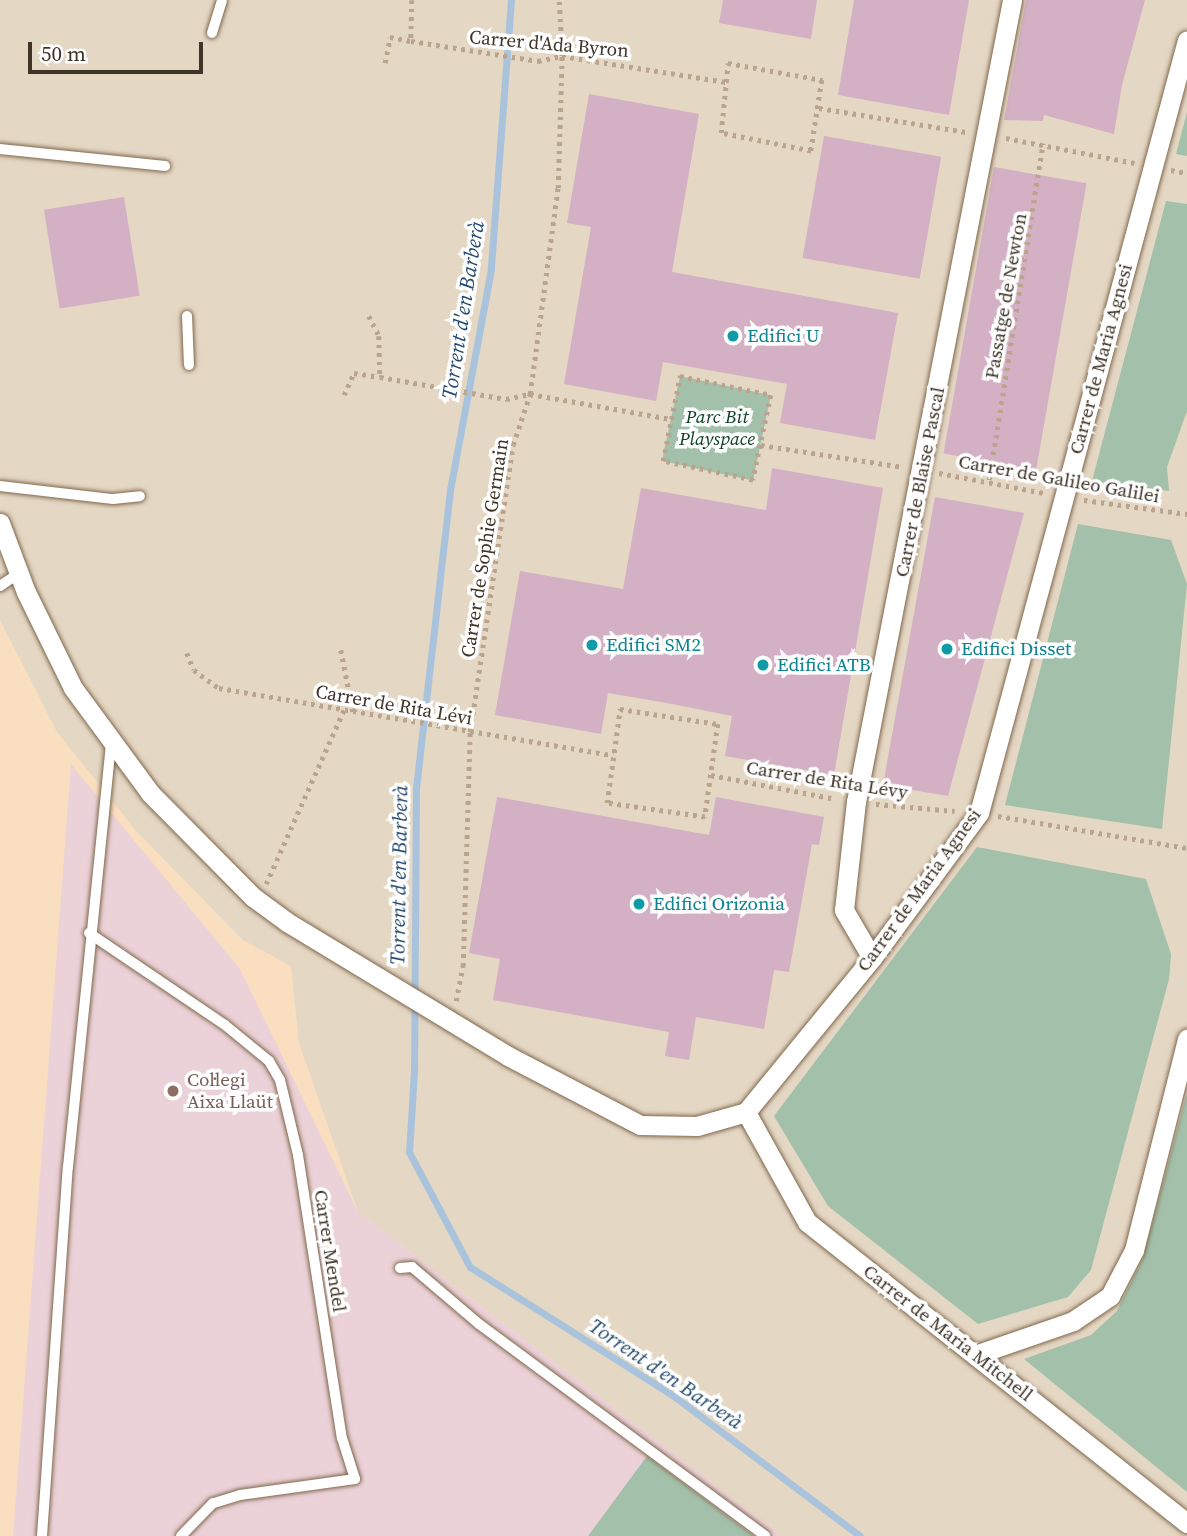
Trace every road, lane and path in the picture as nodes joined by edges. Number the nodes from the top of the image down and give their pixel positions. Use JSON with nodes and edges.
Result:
{"nodes":[{"id":1,"x":222,"y":0,"type":"edge"},
{"id":2,"x":412,"y":0,"type":"edge"},
{"id":3,"x":559,"y":0,"type":"edge"},
{"id":4,"x":1012,"y":0,"type":"edge"},
{"id":5,"x":212,"y":33,"type":"dead end"},
{"id":6,"x":1187,"y":40,"type":"edge"},
{"id":7,"x":411,"y":41,"type":"junction"},
{"id":8,"x":562,"y":56,"type":"junction"},
{"id":9,"x":385,"y":63,"type":"dead end"},
{"id":10,"x":726,"y":82,"type":"junction"},
{"id":11,"x":1043,"y":143,"type":"dead end"},
{"id":12,"x":0,"y":149,"type":"edge"},
{"id":13,"x":165,"y":166,"type":"dead end"},
{"id":14,"x":187,"y":316,"type":"dead end"},
{"id":15,"x":369,"y":316,"type":"dead end"},
{"id":16,"x":189,"y":365,"type":"dead end"},
{"id":17,"x":380,"y":377,"type":"junction"},
{"id":18,"x":530,"y":394,"type":"junction"},
{"id":19,"x":344,"y":395,"type":"dead end"},
{"id":20,"x":671,"y":419,"type":"junction"},
{"id":21,"x":761,"y":444,"type":"junction"},
{"id":22,"x":921,"y":470,"type":"junction"},
{"id":23,"x":989,"y":480,"type":"junction"},
{"id":24,"x":0,"y":486,"type":"edge"},
{"id":25,"x":140,"y":496,"type":"dead end"},
{"id":26,"x":1065,"y":497,"type":"junction"},
{"id":27,"x":1187,"y":514,"type":"edge"},
{"id":28,"x":0,"y":523,"type":"edge"},
{"id":29,"x":19,"y":572,"type":"junction"},
{"id":30,"x":0,"y":586,"type":"edge"},
{"id":31,"x":341,"y":650,"type":"dead end"},
{"id":32,"x":187,"y":653,"type":"dead end"},
{"id":33,"x":344,"y":710,"type":"junction"},
{"id":34,"x":353,"y":712,"type":"junction"},
{"id":35,"x":470,"y":732,"type":"junction"},
{"id":36,"x":111,"y":741,"type":"junction"},
{"id":37,"x":613,"y":755,"type":"junction"},
{"id":38,"x":711,"y":775,"type":"junction"},
{"id":39,"x":856,"y":802,"type":"junction"},
{"id":40,"x":979,"y":813,"type":"junction"},
{"id":41,"x":1187,"y":848,"type":"edge"},
{"id":42,"x":253,"y":897,"type":"junction"},
{"id":43,"x":89,"y":933,"type":"junction"},
{"id":44,"x":872,"y":958,"type":"junction"},
{"id":45,"x":444,"y":1015,"type":"junction"},
{"id":46,"x":1187,"y":1039,"type":"edge"},
{"id":47,"x":746,"y":1112,"type":"junction"},
{"id":48,"x":400,"y":1268,"type":"dead end"},
{"id":49,"x":975,"y":1355,"type":"junction"},
{"id":50,"x":1187,"y":1523,"type":"edge"},
{"id":51,"x":42,"y":1536,"type":"edge"},
{"id":52,"x":181,"y":1536,"type":"edge"},
{"id":53,"x":765,"y":1536,"type":"edge"}],
"edges":[{"from":1,"to":5,"type":"lane"},
{"from":2,"to":7,"type":"path"},
{"from":3,"to":8,"type":"path","name":"Carrer de Sophie Germain"},
{"from":4,"to":22,"type":"street","name":"Carrer de Blaise Pascal"},
{"from":6,"to":26,"type":"street","name":"Carrer de Maria Agnesi"},
{"from":7,"to":8,"type":"path","name":"Carrer d'Ada Byron"},
{"from":7,"to":9,"type":"path"},
{"from":8,"to":10,"type":"path","name":"Carrer d'Ada Byron"},
{"from":8,"to":18,"type":"path","name":"Carrer de Sophie Germain"},
{"from":10,"to":10,"type":"path"},
{"from":11,"to":23,"type":"path","name":"Passatge de Newton"},
{"from":12,"to":13,"type":"lane"},
{"from":14,"to":16,"type":"lane"},
{"from":15,"to":17,"type":"path"},
{"from":17,"to":18,"type":"path"},
{"from":17,"to":19,"type":"path"},
{"from":18,"to":20,"type":"path"},
{"from":18,"to":35,"type":"path","name":"Carrer de Sophie Germain"},
{"from":20,"to":21,"type":"path"},
{"from":20,"to":21,"type":"path"},
{"from":21,"to":22,"type":"path","name":"Carrer de Galileo Galilei"},
{"from":22,"to":23,"type":"path","name":"Carrer de Galileo Galilei"},
{"from":22,"to":39,"type":"street","name":"Carrer de Blaise Pascal"},
{"from":23,"to":26,"type":"path","name":"Carrer de Galileo Galilei"},
{"from":24,"to":25,"type":"lane"},
{"from":26,"to":27,"type":"path","name":"Carrer de Galileo Galilei"},
{"from":26,"to":40,"type":"street","name":"Carrer de Maria Agnesi"},
{"from":28,"to":29,"type":"street"},
{"from":29,"to":30,"type":"lane"},
{"from":29,"to":36,"type":"street"},
{"from":31,"to":34,"type":"path"},
{"from":32,"to":33,"type":"path","name":"Carrer de Rita Lévi"},
{"from":33,"to":34,"type":"path","name":"Carrer de Rita Lévi"},
{"from":33,"to":42,"type":"path"},
{"from":34,"to":35,"type":"path","name":"Carrer de Rita Lévi"},
{"from":35,"to":37,"type":"path","name":"Carrer de Rita Lévi"},
{"from":35,"to":45,"type":"path","name":"Carrer de Sophie Germain"},
{"from":36,"to":42,"type":"street"},
{"from":36,"to":43,"type":"lane"},
{"from":37,"to":38,"type":"path"},
{"from":37,"to":38,"type":"path"},
{"from":38,"to":39,"type":"path","name":"Carrer de Rita Lévy"},
{"from":39,"to":40,"type":"path","name":"Carrer de Rita Lévy"},
{"from":39,"to":44,"type":"street","name":"Carrer de Blaise Pascal"},
{"from":40,"to":41,"type":"path","name":"Carrer de Rita Lévy"},
{"from":40,"to":44,"type":"street","name":"Carrer de Maria Agnesi"},
{"from":42,"to":45,"type":"street"},
{"from":43,"to":51,"type":"lane"},
{"from":43,"to":52,"type":"lane","name":"Carrer Mendel"},
{"from":44,"to":47,"type":"street","name":"Carrer de Maria Agnesi"},
{"from":45,"to":47,"type":"street"},
{"from":46,"to":49,"type":"street"},
{"from":47,"to":49,"type":"street","name":"Carrer de Maria Mitchell"},
{"from":48,"to":53,"type":"lane"},
{"from":49,"to":50,"type":"street","name":"Carrer de Maria Mitchell"}]}
